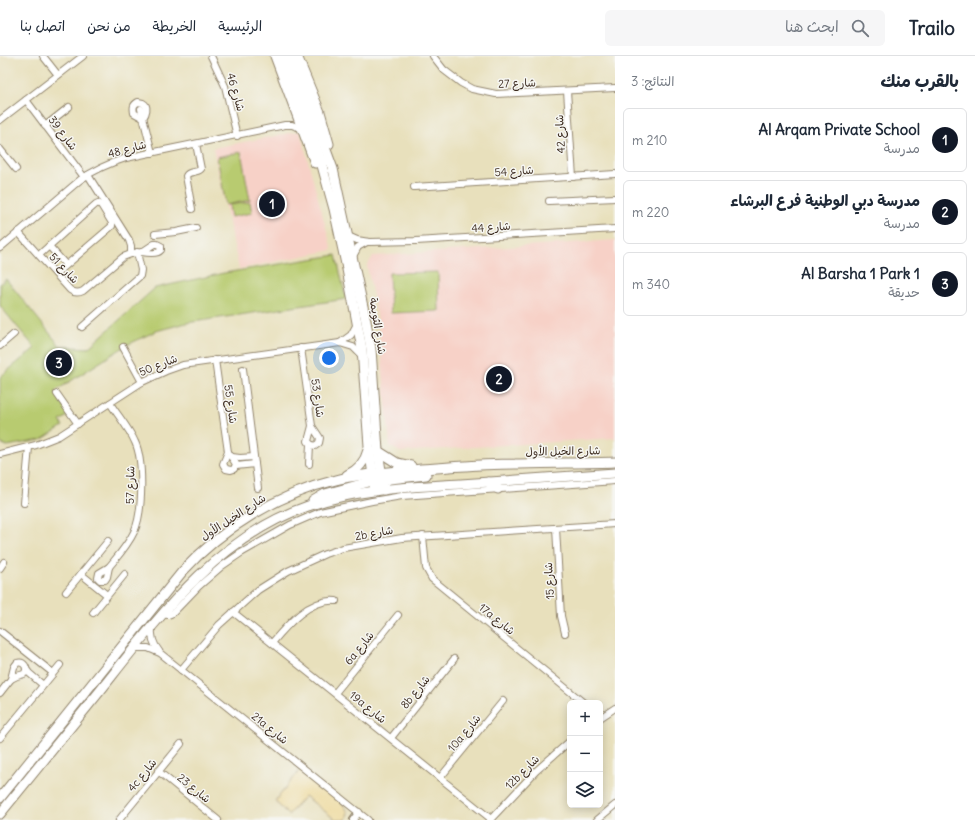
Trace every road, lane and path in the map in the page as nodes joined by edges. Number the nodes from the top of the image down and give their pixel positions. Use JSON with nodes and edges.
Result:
{"nodes":[{"id":1,"x":44,"y":56,"type":"edge"},
{"id":2,"x":83,"y":56,"type":"edge"},
{"id":3,"x":211,"y":56,"type":"edge"},
{"id":4,"x":275,"y":56,"type":"edge"},
{"id":5,"x":282,"y":56,"type":"edge"},
{"id":6,"x":290,"y":56,"type":"edge"},
{"id":7,"x":297,"y":56,"type":"edge"},
{"id":8,"x":433,"y":56,"type":"edge"},
{"id":9,"x":58,"y":75,"type":"junction"},
{"id":10,"x":615,"y":88,"type":"edge"},
{"id":11,"x":568,"y":91,"type":"junction"},
{"id":12,"x":26,"y":100,"type":"junction"},
{"id":13,"x":69,"y":107,"type":"dead end"},
{"id":14,"x":141,"y":109,"type":"dead end"},
{"id":15,"x":295,"y":109,"type":"junction"},
{"id":16,"x":311,"y":118,"type":"junction"},
{"id":17,"x":0,"y":120,"type":"edge"},
{"id":18,"x":285,"y":125,"type":"junction"},
{"id":19,"x":45,"y":126,"type":"junction"},
{"id":20,"x":303,"y":130,"type":"junction"},
{"id":21,"x":237,"y":136,"type":"junction"},
{"id":22,"x":196,"y":144,"type":"junction"},
{"id":23,"x":0,"y":149,"type":"edge"},
{"id":24,"x":152,"y":153,"type":"junction"},
{"id":25,"x":16,"y":169,"type":"dead end"},
{"id":26,"x":333,"y":169,"type":"junction"},
{"id":27,"x":615,"y":174,"type":"edge"},
{"id":28,"x":86,"y":176,"type":"junction"},
{"id":29,"x":572,"y":176,"type":"junction"},
{"id":30,"x":414,"y":187,"type":"dead end"},
{"id":31,"x":615,"y":198,"type":"edge"},
{"id":32,"x":549,"y":201,"type":"dead end"},
{"id":33,"x":192,"y":209,"type":"dead end"},
{"id":34,"x":196,"y":228,"type":"dead end"},
{"id":35,"x":615,"y":229,"type":"edge"},
{"id":36,"x":18,"y":232,"type":"junction"},
{"id":37,"x":348,"y":236,"type":"junction"},
{"id":38,"x":369,"y":242,"type":"junction"},
{"id":39,"x":49,"y":246,"type":"junction"},
{"id":40,"x":0,"y":248,"type":"edge"},
{"id":41,"x":137,"y":253,"type":"junction"},
{"id":42,"x":39,"y":255,"type":"junction"},
{"id":43,"x":352,"y":258,"type":"junction"},
{"id":44,"x":66,"y":265,"type":"junction"},
{"id":45,"x":56,"y":274,"type":"junction"},
{"id":46,"x":348,"y":275,"type":"junction"},
{"id":47,"x":357,"y":324,"type":"junction"},
{"id":48,"x":82,"y":327,"type":"dead end"},
{"id":49,"x":14,"y":334,"type":"dead end"},
{"id":50,"x":340,"y":343,"type":"junction"},
{"id":51,"x":0,"y":346,"type":"edge"},
{"id":52,"x":123,"y":348,"type":"dead end"},
{"id":53,"x":301,"y":348,"type":"junction"},
{"id":54,"x":363,"y":357,"type":"junction"},
{"id":55,"x":215,"y":360,"type":"junction"},
{"id":56,"x":243,"y":369,"type":"dead end"},
{"id":57,"x":142,"y":382,"type":"junction"},
{"id":58,"x":57,"y":394,"type":"dead end"},
{"id":59,"x":110,"y":403,"type":"junction"},
{"id":60,"x":78,"y":424,"type":"junction"},
{"id":61,"x":312,"y":426,"type":"junction"},
{"id":62,"x":310,"y":444,"type":"junction"},
{"id":63,"x":369,"y":446,"type":"junction"},
{"id":64,"x":28,"y":447,"type":"junction"},
{"id":65,"x":378,"y":451,"type":"junction"},
{"id":66,"x":228,"y":452,"type":"junction"},
{"id":67,"x":0,"y":454,"type":"edge"},
{"id":68,"x":232,"y":457,"type":"junction"},
{"id":69,"x":255,"y":460,"type":"junction"},
{"id":70,"x":615,"y":462,"type":"edge"},
{"id":71,"x":309,"y":464,"type":"dead end"},
{"id":72,"x":236,"y":466,"type":"junction"},
{"id":73,"x":454,"y":467,"type":"junction"},
{"id":74,"x":436,"y":468,"type":"junction"},
{"id":75,"x":615,"y":473,"type":"edge"},
{"id":76,"x":336,"y":480,"type":"junction"},
{"id":77,"x":615,"y":481,"type":"edge"},
{"id":78,"x":378,"y":482,"type":"junction"},
{"id":79,"x":488,"y":482,"type":"junction"},
{"id":80,"x":258,"y":488,"type":"dead end"},
{"id":81,"x":498,"y":489,"type":"junction"},
{"id":82,"x":24,"y":503,"type":"dead end"},
{"id":83,"x":615,"y":524,"type":"edge"},
{"id":84,"x":556,"y":528,"type":"junction"},
{"id":85,"x":423,"y":536,"type":"junction"},
{"id":86,"x":108,"y":541,"type":"dead end"},
{"id":87,"x":4,"y":562,"type":"dead end"},
{"id":88,"x":89,"y":563,"type":"junction"},
{"id":89,"x":109,"y":567,"type":"junction"},
{"id":90,"x":0,"y":568,"type":"edge"},
{"id":91,"x":100,"y":572,"type":"junction"},
{"id":92,"x":81,"y":574,"type":"junction"},
{"id":93,"x":125,"y":574,"type":"dead end"},
{"id":94,"x":107,"y":577,"type":"junction"},
{"id":95,"x":116,"y":584,"type":"junction"},
{"id":96,"x":66,"y":592,"type":"dead end"},
{"id":97,"x":107,"y":595,"type":"junction"},
{"id":98,"x":336,"y":601,"type":"dead end"},
{"id":99,"x":233,"y":612,"type":"junction"},
{"id":100,"x":93,"y":613,"type":"dead end"},
{"id":101,"x":162,"y":614,"type":"junction"},
{"id":102,"x":398,"y":615,"type":"dead end"},
{"id":103,"x":152,"y":626,"type":"junction"},
{"id":104,"x":1,"y":629,"type":"edge"},
{"id":105,"x":565,"y":633,"type":"dead end"},
{"id":106,"x":272,"y":643,"type":"junction"},
{"id":107,"x":134,"y":648,"type":"junction"},
{"id":108,"x":160,"y":653,"type":"junction"},
{"id":109,"x":454,"y":659,"type":"dead end"},
{"id":110,"x":60,"y":665,"type":"dead end"},
{"id":111,"x":181,"y":670,"type":"junction"},
{"id":112,"x":25,"y":671,"type":"junction"},
{"id":113,"x":53,"y":673,"type":"junction"},
{"id":114,"x":11,"y":679,"type":"junction"},
{"id":115,"x":42,"y":686,"type":"junction"},
{"id":116,"x":0,"y":693,"type":"edge"},
{"id":117,"x":85,"y":693,"type":"junction"},
{"id":118,"x":335,"y":693,"type":"junction"},
{"id":119,"x":580,"y":700,"type":"edge"},
{"id":120,"x":504,"y":701,"type":"dead end"},
{"id":121,"x":615,"y":708,"type":"edge"},
{"id":122,"x":603,"y":716,"type":"edge"},
{"id":123,"x":68,"y":730,"type":"junction"},
{"id":124,"x":0,"y":738,"type":"edge"},
{"id":125,"x":391,"y":738,"type":"junction"},
{"id":126,"x":182,"y":744,"type":"dead end"},
{"id":127,"x":567,"y":744,"type":"edge"},
{"id":128,"x":158,"y":771,"type":"junction"},
{"id":129,"x":440,"y":778,"type":"junction"},
{"id":130,"x":0,"y":798,"type":"edge"},
{"id":131,"x":615,"y":805,"type":"edge"},
{"id":132,"x":0,"y":814,"type":"edge"},
{"id":133,"x":360,"y":816,"type":"edge"},
{"id":134,"x":491,"y":819,"type":"edge"},
{"id":135,"x":119,"y":820,"type":"edge"},
{"id":136,"x":218,"y":820,"type":"edge"},
{"id":137,"x":353,"y":820,"type":"edge"},
{"id":138,"x":368,"y":820,"type":"edge"},
{"id":139,"x":598,"y":820,"type":"edge"}],
"edges":[{"from":1,"to":9,"type":"street"},
{"from":2,"to":9,"type":"street"},
{"from":3,"to":21,"type":"street","name":"شارع 46"},
{"from":4,"to":15,"type":"main road","name":"شارع الثويمة"},
{"from":5,"to":16,"type":"main road"},
{"from":6,"to":16,"type":"main road"},
{"from":7,"to":26,"type":"main road","name":"شارع الثويمة"},
{"from":8,"to":11,"type":"street","name":"شارع 27"},
{"from":9,"to":12,"type":"street"},
{"from":10,"to":11,"type":"street","name":"شارع 27"},
{"from":11,"to":29,"type":"street","name":"شارع 42"},
{"from":12,"to":17,"type":"street"},
{"from":12,"to":19,"type":"street","name":"شارع 39"},
{"from":13,"to":19,"type":"street"},
{"from":14,"to":24,"type":"street"},
{"from":15,"to":18,"type":"street"},
{"from":15,"to":20,"type":"main road","name":"شارع الثويمة"},
{"from":16,"to":26,"type":"main road","name":"شارع الثويمة"},
{"from":16,"to":46,"type":"main road","name":"شارع الثويمة"},
{"from":18,"to":20,"type":"street","name":"شارع 48"},
{"from":18,"to":21,"type":"street","name":"شارع 48"},
{"from":19,"to":28,"type":"street","name":"شارع 39"},
{"from":20,"to":46,"type":"main road","name":"شارع الثويمة"},
{"from":21,"to":22,"type":"street","name":"شارع 48"},
{"from":22,"to":24,"type":"street","name":"شارع 48"},
{"from":22,"to":33,"type":"street"},
{"from":23,"to":25,"type":"street"},
{"from":24,"to":28,"type":"street","name":"شارع 48"},
{"from":26,"to":37,"type":"main road","name":"شارع الثويمة"},
{"from":27,"to":29,"type":"street","name":"شارع 54"},
{"from":28,"to":36,"type":"street","name":"شارع 48"},
{"from":28,"to":41,"type":"street","name":"شارع 39"},
{"from":29,"to":30,"type":"street","name":"شارع 54"},
{"from":31,"to":32,"type":"street"},
{"from":34,"to":41,"type":"street"},
{"from":35,"to":38,"type":"street","name":"شارع 44"},
{"from":36,"to":40,"type":"street","name":"شارع 48"},
{"from":36,"to":42,"type":"street","name":"شارع 51"},
{"from":37,"to":38,"type":"street","name":"شارع 44"},
{"from":37,"to":43,"type":"main road","name":"شارع الثويمة"},
{"from":38,"to":43,"type":"street"},
{"from":39,"to":42,"type":"street"},
{"from":39,"to":44,"type":"street"},
{"from":39,"to":44,"type":"street"},
{"from":41,"to":45,"type":"street","name":"شارع 51"},
{"from":41,"to":48,"type":"street","name":"شارع 39"},
{"from":42,"to":45,"type":"street","name":"شارع 51"},
{"from":43,"to":65,"type":"main road","name":"شارع الثويمة"},
{"from":44,"to":45,"type":"street"},
{"from":46,"to":47,"type":"main road","name":"شارع الثويمة"},
{"from":47,"to":50,"type":"street"},
{"from":47,"to":54,"type":"main road","name":"شارع الثويمة"},
{"from":49,"to":51,"type":"street"},
{"from":50,"to":53,"type":"street","name":"شارع 50"},
{"from":50,"to":54,"type":"street"},
{"from":52,"to":57,"type":"street"},
{"from":53,"to":55,"type":"street","name":"شارع 50"},
{"from":53,"to":61,"type":"street","name":"شارع 53"},
{"from":54,"to":63,"type":"main road","name":"شارع الثويمة"},
{"from":55,"to":57,"type":"street","name":"شارع 50"},
{"from":55,"to":66,"type":"street","name":"شارع 55"},
{"from":56,"to":69,"type":"street"},
{"from":57,"to":59,"type":"street","name":"شارع 50"},
{"from":58,"to":60,"type":"street"},
{"from":59,"to":60,"type":"street","name":"شارع 50"},
{"from":59,"to":89,"type":"street","name":"شارع 57"},
{"from":60,"to":64,"type":"street","name":"شارع 50"},
{"from":61,"to":62,"type":"street"},
{"from":61,"to":62,"type":"street"},
{"from":62,"to":71,"type":"street"},
{"from":63,"to":76,"type":"main road"},
{"from":63,"to":78,"type":"main road","name":"شارع الثويمة"},
{"from":64,"to":67,"type":"street","name":"شارع 50"},
{"from":64,"to":82,"type":"street"},
{"from":65,"to":74,"type":"main road"},
{"from":65,"to":78,"type":"main road","name":"شارع الثويمة"},
{"from":66,"to":68,"type":"street"},
{"from":66,"to":72,"type":"street","name":"شارع 55"},
{"from":68,"to":69,"type":"street"},
{"from":68,"to":72,"type":"street"},
{"from":69,"to":72,"type":"street"},
{"from":69,"to":80,"type":"street"},
{"from":70,"to":73,"type":"main road","name":"شارع الخيل الأول"},
{"from":73,"to":74,"type":"main road","name":"شارع الخيل الأول"},
{"from":73,"to":78,"type":"main road"},
{"from":74,"to":78,"type":"main road","name":"شارع الخيل الأول"},
{"from":75,"to":79,"type":"main road","name":"شارع الخيل الأول"},
{"from":76,"to":78,"type":"main road","name":"شارع الخيل الأول"},
{"from":76,"to":117,"type":"main road","name":"شارع الخيل الأول"},
{"from":77,"to":81,"type":"street"},
{"from":78,"to":79,"type":"main road","name":"شارع الخيل الأول"},
{"from":78,"to":101,"type":"main road"},
{"from":79,"to":81,"type":"main road"},
{"from":81,"to":101,"type":"street"},
{"from":83,"to":84,"type":"street","name":"2b شارع"},
{"from":84,"to":85,"type":"street","name":"2b شارع"},
{"from":84,"to":105,"type":"street","name":"شارع 15"},
{"from":85,"to":99,"type":"street","name":"2b شارع"},
{"from":85,"to":119,"type":"street","name":"17a شارع"},
{"from":86,"to":88,"type":"street"},
{"from":87,"to":90,"type":"street"},
{"from":88,"to":91,"type":"street"},
{"from":88,"to":92,"type":"street"},
{"from":89,"to":91,"type":"street"},
{"from":89,"to":94,"type":"street"},
{"from":91,"to":94,"type":"street"},
{"from":92,"to":96,"type":"street"},
{"from":92,"to":97,"type":"street"},
{"from":93,"to":95,"type":"street"},
{"from":94,"to":95,"type":"street"},
{"from":95,"to":97,"type":"street"},
{"from":97,"to":100,"type":"street"},
{"from":98,"to":106,"type":"street"},
{"from":99,"to":106,"type":"street","name":"19a شارع"},
{"from":99,"to":111,"type":"street","name":"2b شارع"},
{"from":101,"to":103,"type":"main road"},
{"from":102,"to":118,"type":"street","name":"6a شارع"},
{"from":103,"to":107,"type":"main road"},
{"from":103,"to":108,"type":"street","name":"21a شارع"},
{"from":104,"to":113,"type":"street"},
{"from":106,"to":118,"type":"street","name":"19a شارع"},
{"from":107,"to":108,"type":"street","name":"21a شارع"},
{"from":107,"to":123,"type":"main road"},
{"from":108,"to":111,"type":"street","name":"21a شارع"},
{"from":109,"to":125,"type":"street","name":"8b شارع"},
{"from":110,"to":113,"type":"street"},
{"from":111,"to":133,"type":"street","name":"21a شارع"},
{"from":112,"to":114,"type":"street"},
{"from":112,"to":114,"type":"street"},
{"from":112,"to":115,"type":"street"},
{"from":113,"to":115,"type":"street"},
{"from":114,"to":116,"type":"street"},
{"from":115,"to":124,"type":"street"},
{"from":117,"to":123,"type":"main road"},
{"from":117,"to":130,"type":"main road","name":"شارع الخيل الأول"},
{"from":118,"to":125,"type":"street","name":"19a شارع"},
{"from":120,"to":129,"type":"street","name":"10a شارع"},
{"from":121,"to":122,"type":"street"},
{"from":123,"to":132,"type":"main road"},
{"from":125,"to":129,"type":"street","name":"19a شارع"},
{"from":126,"to":128,"type":"street","name":"4c شارع"},
{"from":127,"to":134,"type":"street","name":"12b شارع"},
{"from":128,"to":135,"type":"street","name":"4c شارع"},
{"from":128,"to":136,"type":"street","name":"شارع 23"},
{"from":129,"to":134,"type":"street","name":"19a شارع"},
{"from":131,"to":139,"type":"street"},
{"from":133,"to":137,"type":"street"},
{"from":133,"to":138,"type":"street","name":"21a شارع"}]}
